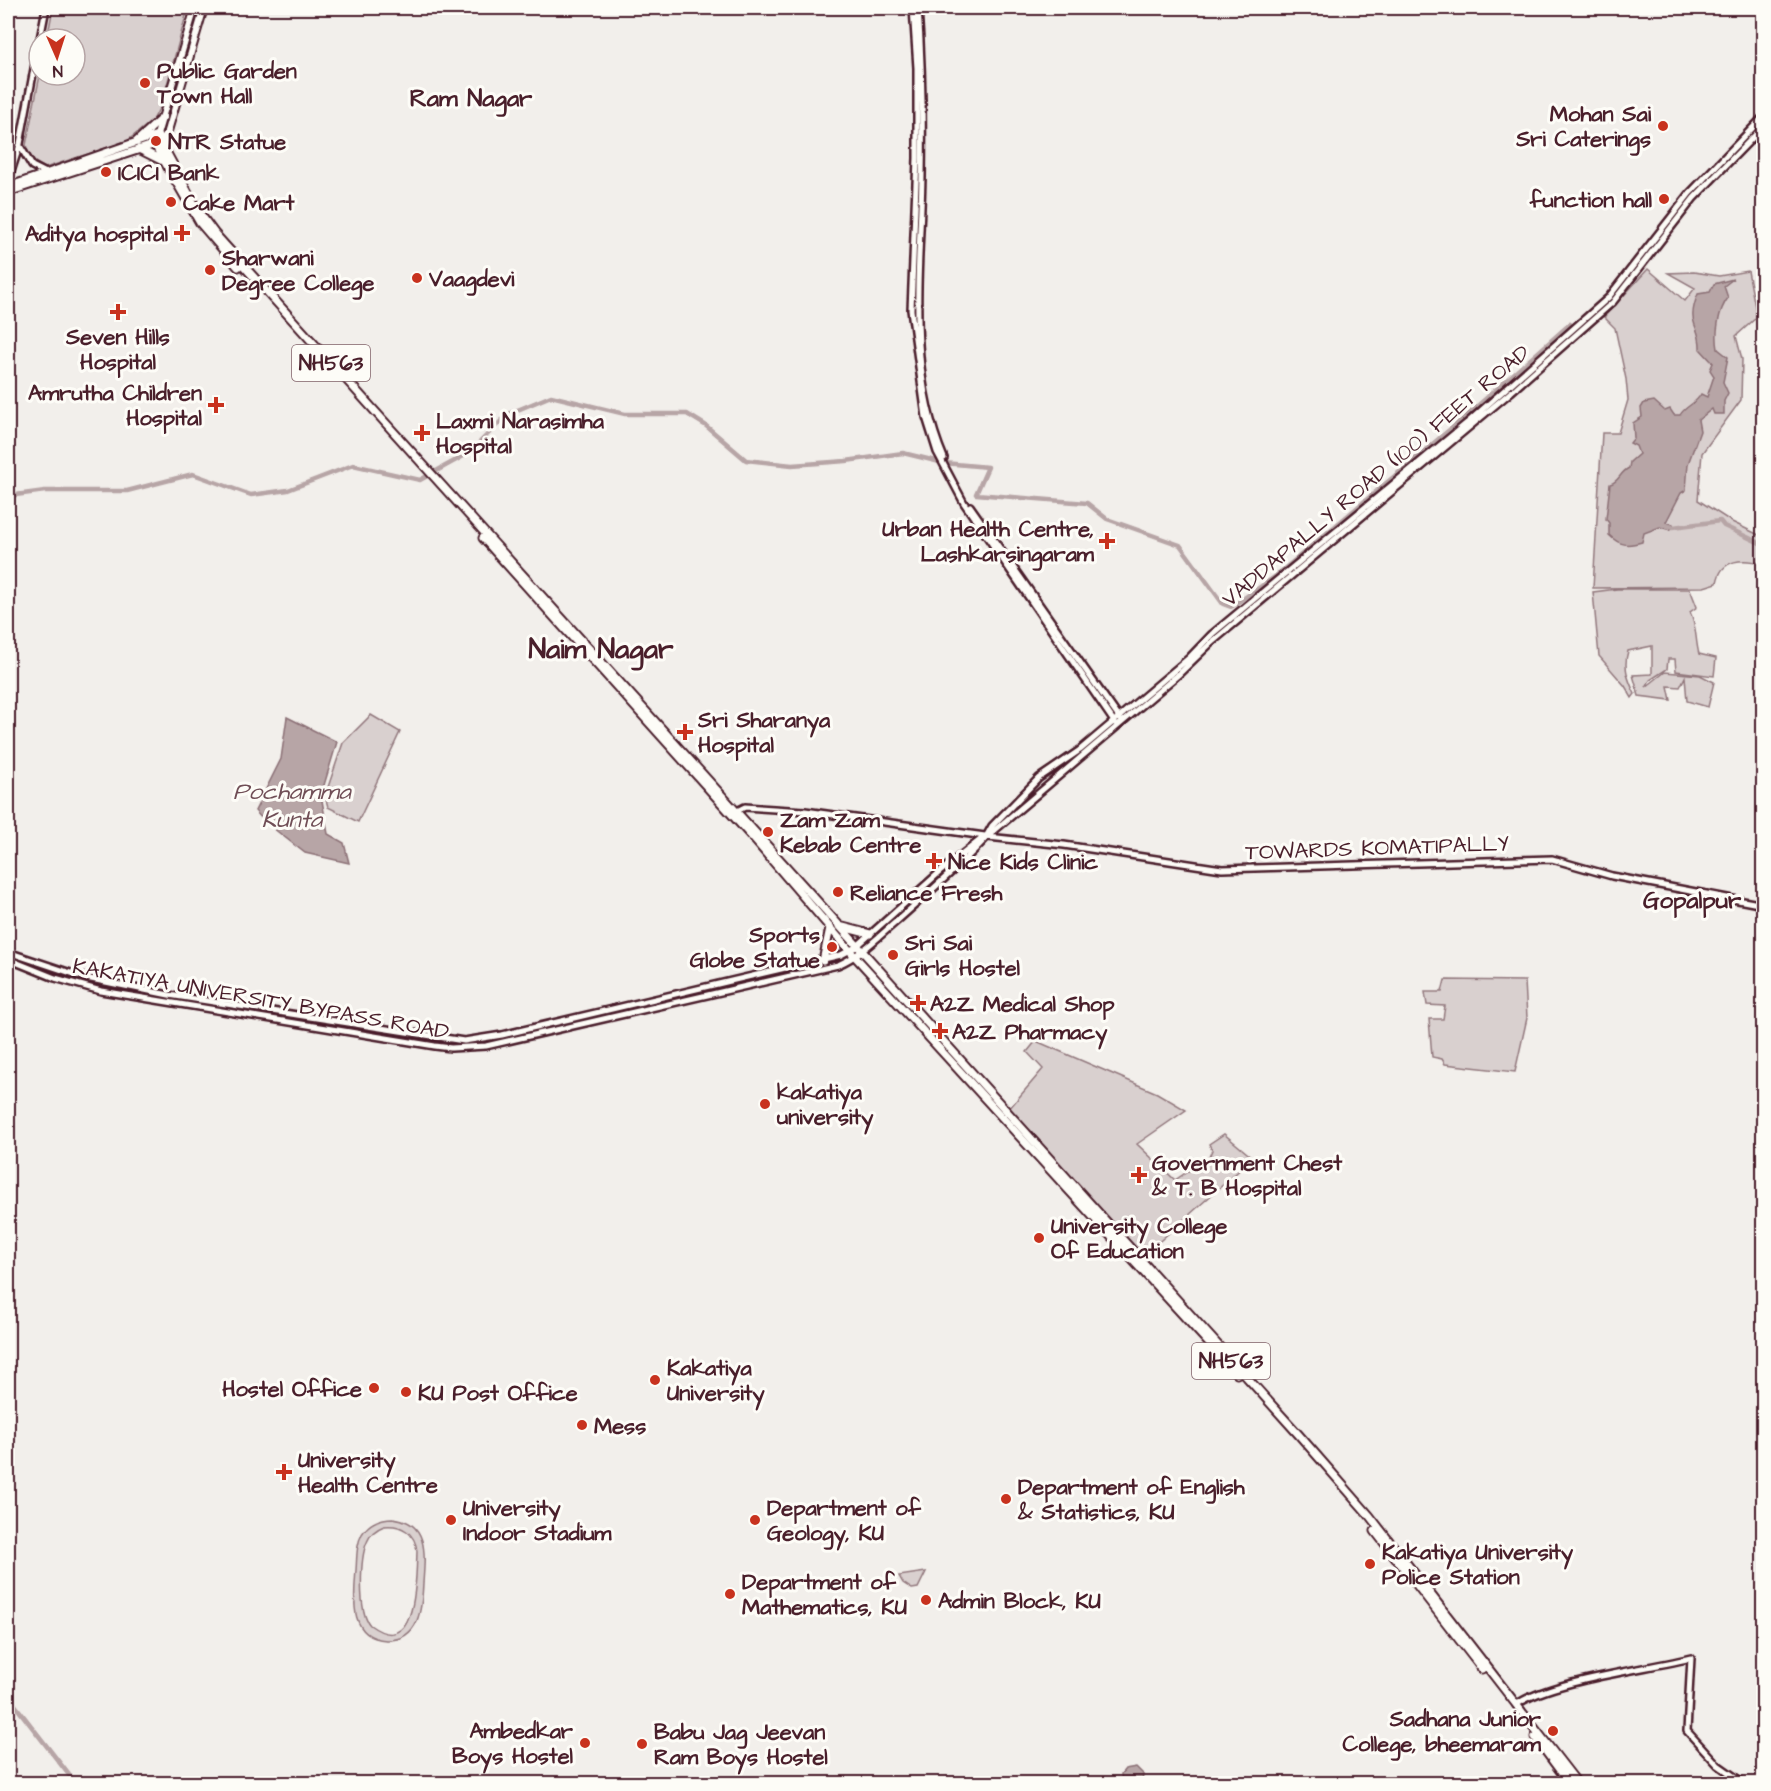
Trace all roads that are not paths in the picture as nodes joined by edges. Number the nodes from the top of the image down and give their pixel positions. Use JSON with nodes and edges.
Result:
{"nodes":[{"id":1,"x":46,"y":8,"type":"edge"},
{"id":2,"x":195,"y":8,"type":"edge"},
{"id":3,"x":204,"y":8,"type":"edge"},
{"id":4,"x":913,"y":8,"type":"edge"},
{"id":5,"x":918,"y":8,"type":"edge"},
{"id":6,"x":42,"y":27,"type":"edge"},
{"id":7,"x":30,"y":87,"type":"edge"},
{"id":8,"x":1764,"y":116,"type":"edge"},
{"id":9,"x":163,"y":117,"type":"junction"},
{"id":10,"x":1764,"y":126,"type":"edge"},
{"id":11,"x":156,"y":140,"type":"junction"},
{"id":12,"x":20,"y":144,"type":"junction"},
{"id":13,"x":137,"y":146,"type":"junction"},
{"id":14,"x":163,"y":162,"type":"junction"},
{"id":15,"x":46,"y":173,"type":"junction"},
{"id":16,"x":8,"y":180,"type":"edge"},
{"id":17,"x":8,"y":187,"type":"edge"},
{"id":18,"x":8,"y":192,"type":"edge"},
{"id":19,"x":413,"y":457,"type":"junction"},
{"id":20,"x":944,"y":461,"type":"junction"},
{"id":21,"x":1240,"y":615,"type":"junction"},
{"id":22,"x":1117,"y":722,"type":"junction"},
{"id":23,"x":734,"y":813,"type":"junction"},
{"id":24,"x":986,"y":837,"type":"junction"},
{"id":25,"x":1764,"y":905,"type":"edge"},
{"id":26,"x":839,"y":926,"type":"junction"},
{"id":27,"x":830,"y":928,"type":"junction"},
{"id":28,"x":870,"y":934,"type":"junction"},
{"id":29,"x":8,"y":952,"type":"edge"},
{"id":30,"x":857,"y":952,"type":"junction"},
{"id":31,"x":8,"y":959,"type":"edge"},
{"id":32,"x":823,"y":961,"type":"junction"},
{"id":33,"x":1516,"y":1705,"type":"junction"},
{"id":34,"x":1570,"y":1784,"type":"edge"},
{"id":35,"x":1578,"y":1784,"type":"edge"},
{"id":36,"x":1745,"y":1784,"type":"edge"}],
"edges":[{"from":1,"to":6,"type":"main road"},
{"from":2,"to":9,"type":"main road"},
{"from":3,"to":11,"type":"main road"},
{"from":4,"to":20,"type":"main road"},
{"from":5,"to":20,"type":"main road"},
{"from":7,"to":12,"type":"main road"},
{"from":8,"to":21,"type":"main road","name":"VADDAPALLY ROAD (100) FEET ROAD"},
{"from":9,"to":11,"type":"main road"},
{"from":9,"to":13,"type":"highway"},
{"from":10,"to":21,"type":"main road"},
{"from":11,"to":13,"type":"highway"},
{"from":11,"to":14,"type":"highway","number":"NH563"},
{"from":11,"to":19,"type":"highway","number":"NH563"},
{"from":12,"to":15,"type":"main road"},
{"from":12,"to":16,"type":"main road"},
{"from":13,"to":14,"type":"highway"},
{"from":13,"to":15,"type":"highway"},
{"from":13,"to":18,"type":"highway"},
{"from":14,"to":19,"type":"highway","number":"NH563"},
{"from":15,"to":17,"type":"highway"},
{"from":19,"to":23,"type":"highway","number":"NH563"},
{"from":20,"to":22,"type":"main road"},
{"from":21,"to":22,"type":"main road","name":"VADDAPALLY ROAD (100) FEET ROAD"},
{"from":22,"to":24,"type":"main road"},
{"from":22,"to":24,"type":"main road","name":"VADDAPALLY ROAD (100) FEET ROAD"},
{"from":23,"to":24,"type":"main road","name":"TOWARDS KOMATIPALLY"},
{"from":23,"to":26,"type":"highway","number":"NH563"},
{"from":23,"to":27,"type":"highway","number":"NH563"},
{"from":24,"to":25,"type":"main road","name":"TOWARDS KOMATIPALLY"},
{"from":24,"to":28,"type":"main road"},
{"from":24,"to":30,"type":"main road"},
{"from":26,"to":28,"type":"highway"},
{"from":26,"to":30,"type":"highway","number":"NH563"},
{"from":27,"to":30,"type":"highway","number":"NH563"},
{"from":27,"to":32,"type":"highway"},
{"from":28,"to":30,"type":"main road"},
{"from":29,"to":32,"type":"main road","name":"KAKATIYA UNIVERSITY BYPASS ROAD"},
{"from":30,"to":31,"type":"main road","name":"KAKATIYA UNIVERSITY BYPASS ROAD"},
{"from":30,"to":32,"type":"main road","name":"KAKATIYA UNIVERSITY BYPASS ROAD"},
{"from":30,"to":33,"type":"highway","number":"NH563"},
{"from":30,"to":34,"type":"highway","number":"NH563"},
{"from":33,"to":35,"type":"highway","number":"NH563"},
{"from":33,"to":36,"type":"main road"}]}
